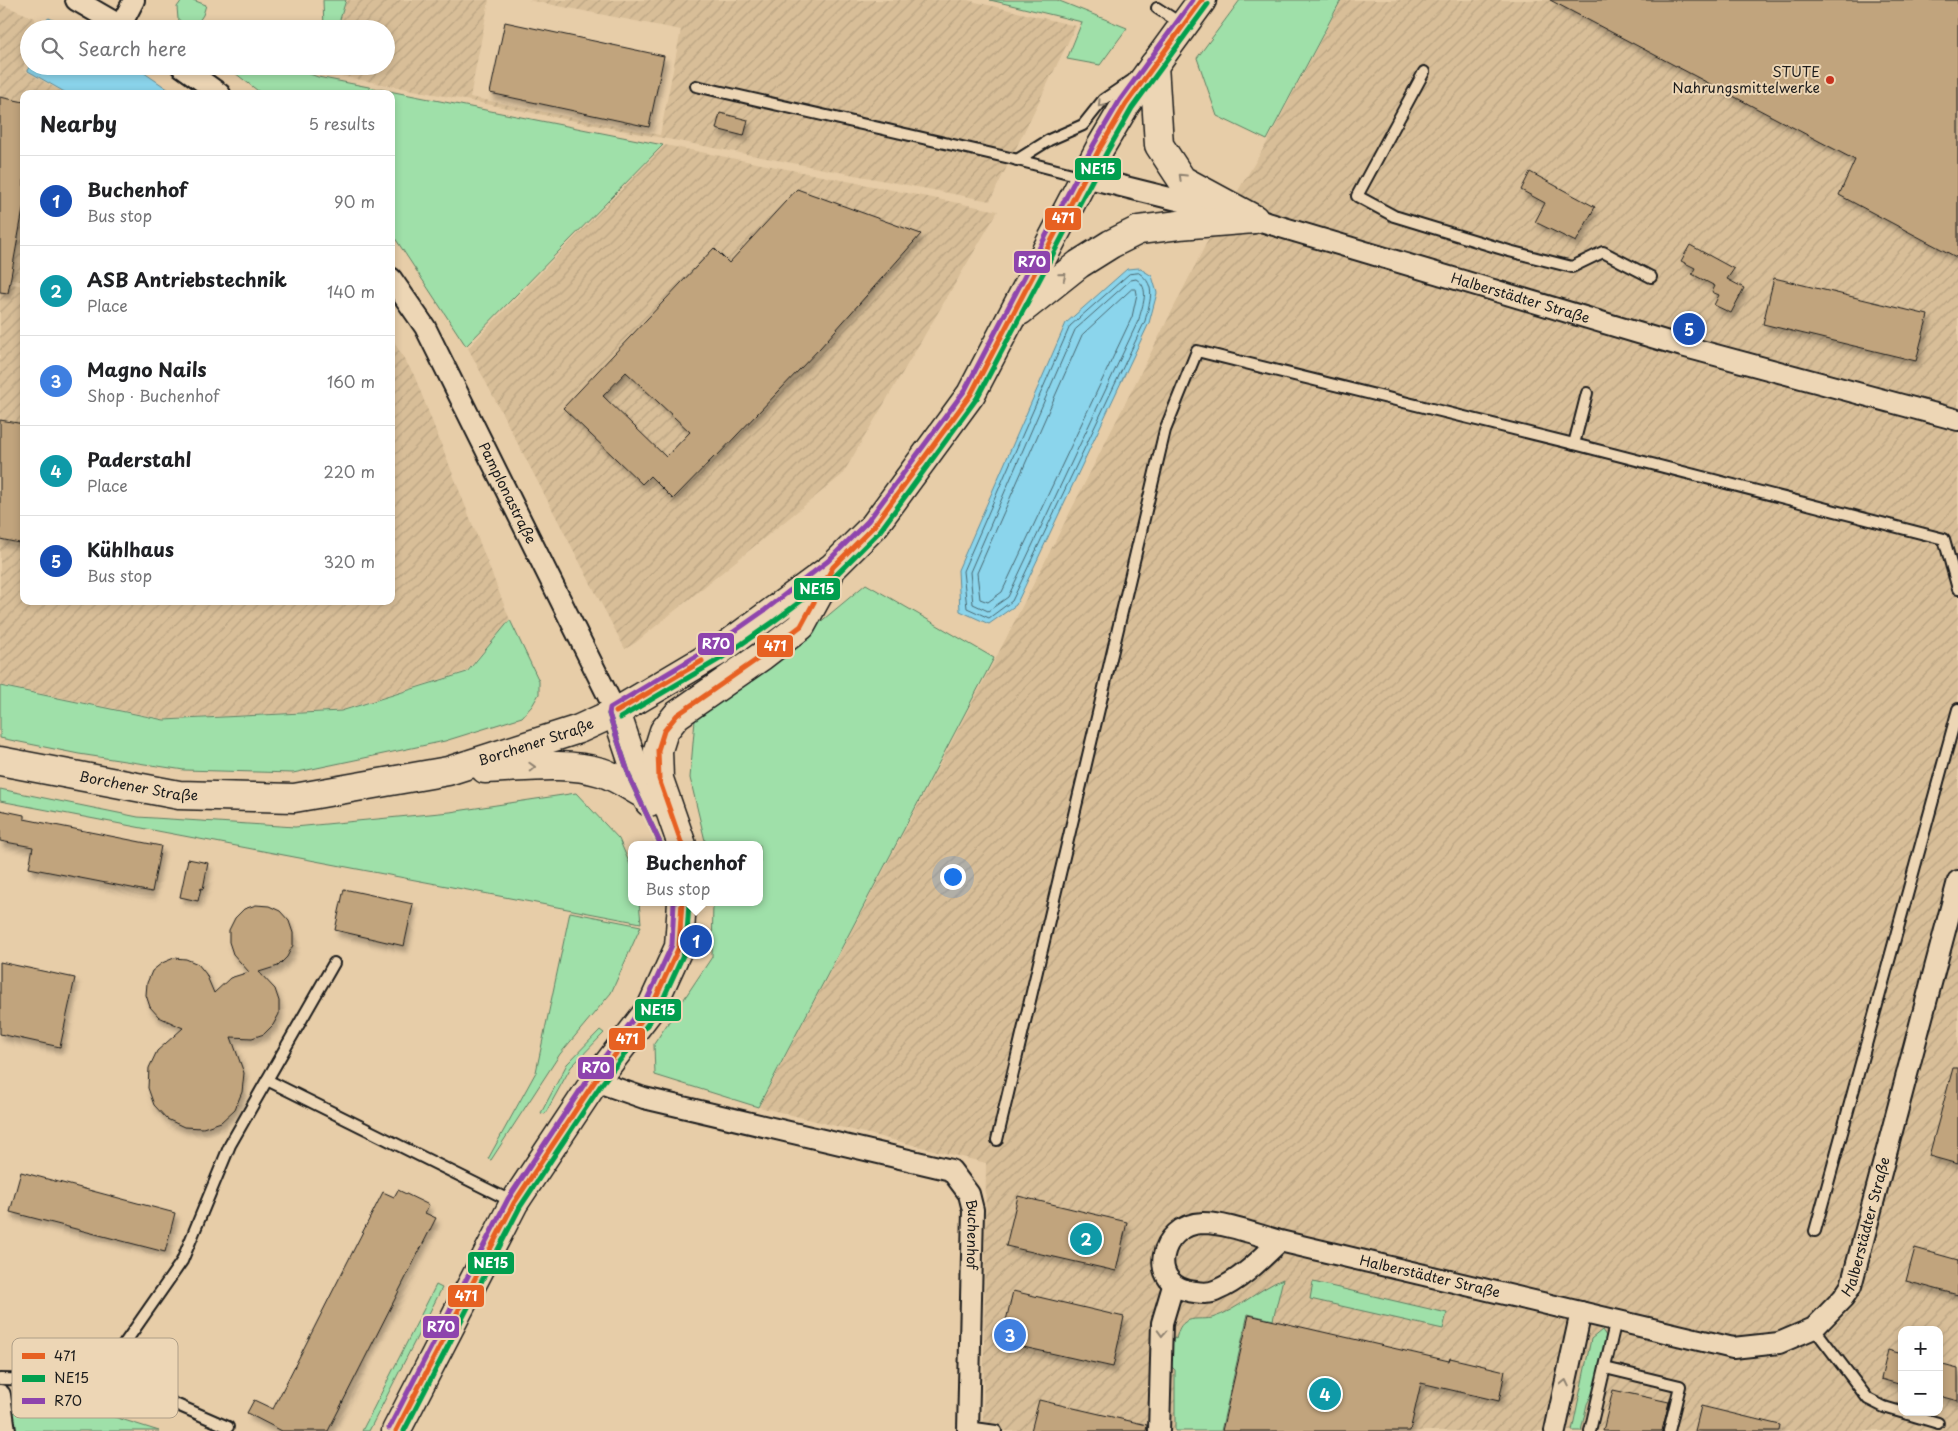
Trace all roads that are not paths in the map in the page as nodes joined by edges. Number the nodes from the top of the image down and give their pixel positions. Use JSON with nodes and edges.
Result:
{"nodes":[{"id":1,"x":76,"y":0,"type":"edge"},
{"id":2,"x":134,"y":0,"type":"edge"},
{"id":3,"x":1202,"y":0,"type":"edge"},
{"id":4,"x":1157,"y":8,"type":"dead end"},
{"id":5,"x":111,"y":20,"type":"edge"},
{"id":6,"x":126,"y":20,"type":"edge"},
{"id":7,"x":1184,"y":25,"type":"junction"},
{"id":8,"x":1154,"y":65,"type":"junction"},
{"id":9,"x":1424,"y":72,"type":"dead end"},
{"id":10,"x":194,"y":75,"type":"edge"},
{"id":11,"x":696,"y":86,"type":"dead end"},
{"id":12,"x":214,"y":90,"type":"edge"},
{"id":13,"x":1017,"y":160,"type":"junction"},
{"id":14,"x":1084,"y":177,"type":"junction"},
{"id":15,"x":1254,"y":219,"type":"junction"},
{"id":16,"x":1651,"y":277,"type":"dead end"},
{"id":17,"x":395,"y":284,"type":"edge"},
{"id":18,"x":1012,"y":318,"type":"junction"},
{"id":19,"x":1587,"y":393,"type":"dead end"},
{"id":20,"x":1958,"y":420,"type":"edge"},
{"id":21,"x":1574,"y":444,"type":"junction"},
{"id":22,"x":833,"y":568,"type":"junction"},
{"id":23,"x":1958,"y":589,"type":"edge"},
{"id":24,"x":1958,"y":709,"type":"edge"},
{"id":25,"x":616,"y":712,"type":"junction"},
{"id":26,"x":0,"y":761,"type":"edge"},
{"id":27,"x":448,"y":771,"type":"junction"},
{"id":28,"x":646,"y":796,"type":"junction"},
{"id":29,"x":668,"y":841,"type":"edge"},
{"id":30,"x":681,"y":841,"type":"edge"},
{"id":31,"x":1958,"y":882,"type":"edge"},
{"id":32,"x":682,"y":906,"type":"edge"},
{"id":33,"x":334,"y":963,"type":"dead end"},
{"id":34,"x":267,"y":1080,"type":"junction"},
{"id":35,"x":595,"y":1081,"type":"junction"},
{"id":36,"x":997,"y":1140,"type":"dead end"},
{"id":37,"x":514,"y":1203,"type":"junction"},
{"id":38,"x":1815,"y":1231,"type":"dead end"},
{"id":39,"x":1280,"y":1242,"type":"junction"},
{"id":40,"x":1173,"y":1286,"type":"junction"},
{"id":41,"x":1581,"y":1312,"type":"junction"},
{"id":42,"x":1616,"y":1320,"type":"junction"},
{"id":43,"x":1814,"y":1328,"type":"junction"},
{"id":44,"x":128,"y":1338,"type":"edge"},
{"id":45,"x":1605,"y":1368,"type":"junction"},
{"id":46,"x":0,"y":1395,"type":"edge"},
{"id":47,"x":178,"y":1405,"type":"edge"},
{"id":48,"x":1938,"y":1423,"type":"dead end"},
{"id":49,"x":228,"y":1427,"type":"dead end"},
{"id":50,"x":968,"y":1429,"type":"edge"},
{"id":51,"x":5,"y":1431,"type":"edge"},
{"id":52,"x":396,"y":1431,"type":"edge"},
{"id":53,"x":996,"y":1431,"type":"edge"},
{"id":54,"x":1159,"y":1431,"type":"edge"},
{"id":55,"x":1555,"y":1431,"type":"edge"},
{"id":56,"x":1590,"y":1431,"type":"edge"},
{"id":57,"x":1669,"y":1431,"type":"edge"}],
"edges":[{"from":1,"to":5,"type":"street"},
{"from":2,"to":6,"type":"street"},
{"from":3,"to":7,"type":"main road","name":"Borchener Straße"},
{"from":4,"to":7,"type":"lane"},
{"from":7,"to":8,"type":"main road","name":"Borchener Straße"},
{"from":8,"to":13,"type":"lane","one_way":true},
{"from":8,"to":14,"type":"main road","name":"Borchener Straße"},
{"from":15,"to":8,"type":"main road","one_way":true},
{"from":9,"to":16,"type":"lane"},
{"from":10,"to":12,"type":"street"},
{"from":11,"to":13,"type":"lane"},
{"from":13,"to":14,"type":"lane"},
{"from":14,"to":15,"type":"street","name":"Halberstädter Straße"},
{"from":14,"to":18,"type":"main road","name":"Borchener Straße"},
{"from":18,"to":15,"type":"main road","one_way":true},
{"from":15,"to":20,"type":"street","name":"Halberstädter Straße"},
{"from":17,"to":25,"type":"street","name":"Pamplonastraße"},
{"from":18,"to":22,"type":"main road","name":"Borchener Straße"},
{"from":19,"to":21,"type":"lane"},
{"from":21,"to":23,"type":"lane"},
{"from":21,"to":36,"type":"lane"},
{"from":22,"to":25,"type":"main road","name":"Borchener Straße"},
{"from":22,"to":30,"type":"main road"},
{"from":24,"to":38,"type":"lane"},
{"from":25,"to":27,"type":"main road","name":"Borchener Straße"},
{"from":25,"to":28,"type":"main road"},
{"from":26,"to":27,"type":"main road","name":"Borchener Straße"},
{"from":27,"to":28,"type":"main road","one_way":true},
{"from":28,"to":29,"type":"main road"},
{"from":31,"to":43,"type":"street","name":"Halberstädter Straße"},
{"from":32,"to":35,"type":"main road"},
{"from":33,"to":34,"type":"lane"},
{"from":34,"to":37,"type":"lane"},
{"from":34,"to":44,"type":"lane"},
{"from":35,"to":37,"type":"main road"},
{"from":35,"to":50,"type":"street","name":"Buchenhof"},
{"from":37,"to":52,"type":"main road"},
{"from":39,"to":40,"type":"street"},
{"from":39,"to":40,"type":"street","name":"Halberstädter Straße"},
{"from":39,"to":41,"type":"street","name":"Halberstädter Straße"},
{"from":40,"to":54,"type":"street","one_way":true},
{"from":41,"to":42,"type":"street","name":"Halberstädter Straße"},
{"from":55,"to":41,"type":"street","one_way":true},
{"from":42,"to":43,"type":"street","name":"Halberstädter Straße"},
{"from":42,"to":45,"type":"lane"},
{"from":43,"to":48,"type":"lane"},
{"from":45,"to":56,"type":"lane"},
{"from":45,"to":57,"type":"lane"},
{"from":46,"to":51,"type":"street"},
{"from":47,"to":49,"type":"lane"},
{"from":50,"to":53,"type":"lane"}]}
